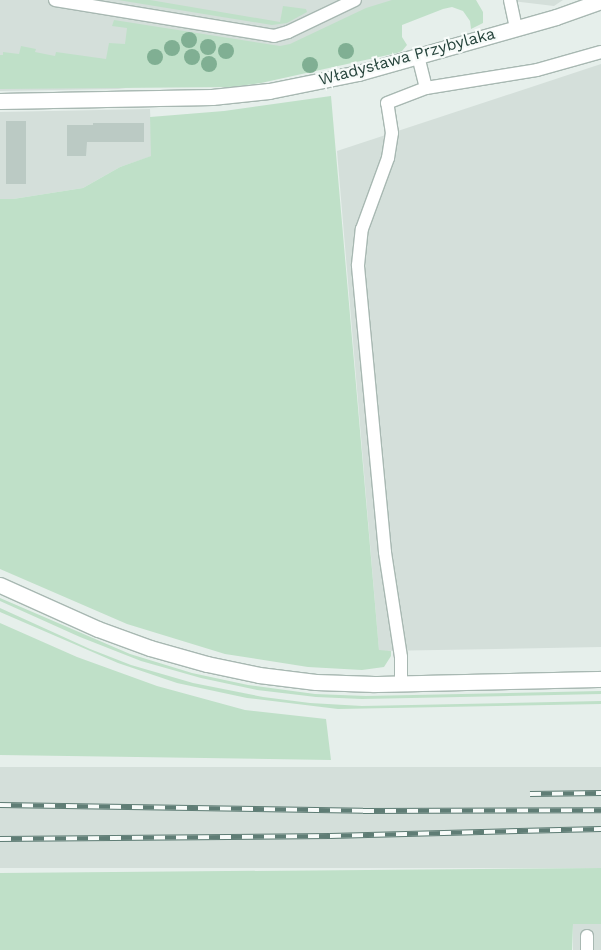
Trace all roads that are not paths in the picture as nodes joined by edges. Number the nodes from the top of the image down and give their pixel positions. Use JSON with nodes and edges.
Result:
{"nodes":[{"id":1,"x":55,"y":0,"type":"edge"},
{"id":2,"x":355,"y":0,"type":"edge"},
{"id":3,"x":510,"y":0,"type":"edge"},
{"id":4,"x":601,"y":1,"type":"edge"},
{"id":5,"x":516,"y":28,"type":"junction"},
{"id":6,"x":601,"y":52,"type":"edge"},
{"id":7,"x":418,"y":56,"type":"junction"},
{"id":8,"x":426,"y":88,"type":"junction"},
{"id":9,"x":0,"y":101,"type":"edge"},
{"id":10,"x":0,"y":585,"type":"edge"},
{"id":11,"x":601,"y":679,"type":"edge"},
{"id":12,"x":401,"y":684,"type":"junction"},
{"id":13,"x":588,"y":936,"type":"dead end"},
{"id":14,"x":587,"y":950,"type":"edge"}],
"edges":[{"from":1,"to":2,"type":"lane"},
{"from":3,"to":5,"type":"lane"},
{"from":4,"to":5,"type":"street","name":"Władysława Przybylaka"},
{"from":5,"to":7,"type":"street","name":"Władysława Przybylaka"},
{"from":6,"to":8,"type":"lane"},
{"from":7,"to":8,"type":"lane"},
{"from":7,"to":9,"type":"street","name":"Władysława Przybylaka"},
{"from":8,"to":12,"type":"lane"},
{"from":10,"to":12,"type":"street"},
{"from":11,"to":12,"type":"street"},
{"from":13,"to":14,"type":"lane"}]}
